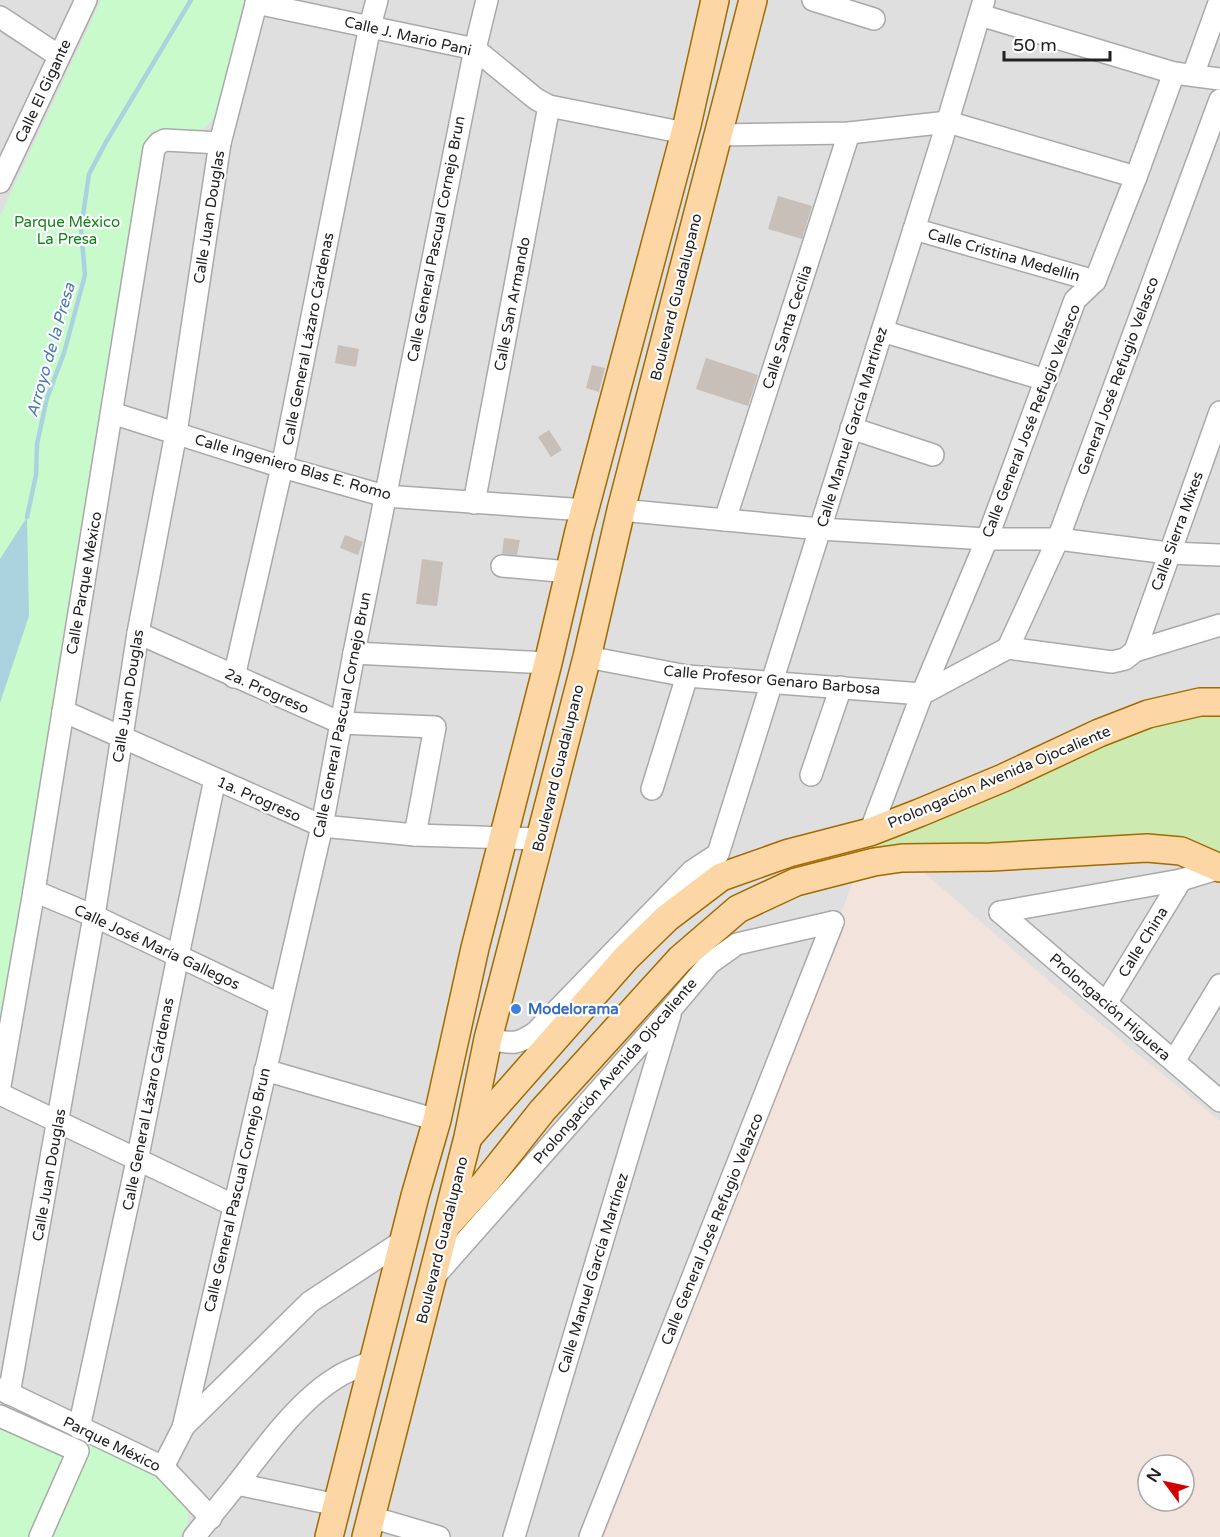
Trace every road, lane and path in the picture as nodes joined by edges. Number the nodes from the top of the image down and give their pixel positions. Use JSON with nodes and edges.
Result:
{"nodes":[{"id":1,"x":86,"y":0,"type":"edge"},
{"id":2,"x":377,"y":0,"type":"edge"},
{"id":3,"x":487,"y":0,"type":"edge"},
{"id":4,"x":715,"y":0,"type":"edge"},
{"id":5,"x":753,"y":0,"type":"edge"},
{"id":6,"x":813,"y":0,"type":"edge"},
{"id":7,"x":1220,"y":0,"type":"edge"},
{"id":8,"x":257,"y":1,"type":"edge"},
{"id":9,"x":982,"y":8,"type":"edge"},
{"id":10,"x":0,"y":17,"type":"edge"},
{"id":11,"x":874,"y":19,"type":"dead end"},
{"id":12,"x":370,"y":26,"type":"junction"},
{"id":13,"x":475,"y":49,"type":"junction"},
{"id":14,"x":59,"y":56,"type":"junction"},
{"id":15,"x":1184,"y":74,"type":"junction"},
{"id":16,"x":1220,"y":79,"type":"edge"},
{"id":17,"x":1220,"y":100,"type":"edge"},
{"id":18,"x":549,"y":106,"type":"junction"},
{"id":19,"x":948,"y":122,"type":"junction"},
{"id":20,"x":685,"y":132,"type":"junction"},
{"id":21,"x":849,"y":133,"type":"junction"},
{"id":22,"x":718,"y":135,"type":"junction"},
{"id":23,"x":220,"y":144,"type":"junction"},
{"id":24,"x":6,"y":152,"type":"edge"},
{"id":25,"x":1136,"y":177,"type":"junction"},
{"id":26,"x":0,"y":182,"type":"edge"},
{"id":27,"x":914,"y":229,"type":"junction"},
{"id":28,"x":1095,"y":281,"type":"junction"},
{"id":29,"x":882,"y":331,"type":"junction"},
{"id":30,"x":1046,"y":380,"type":"junction"},
{"id":31,"x":1220,"y":412,"type":"edge"},
{"id":32,"x":112,"y":413,"type":"junction"},
{"id":33,"x":851,"y":428,"type":"junction"},
{"id":34,"x":176,"y":433,"type":"junction"},
{"id":35,"x":933,"y":455,"type":"dead end"},
{"id":36,"x":282,"y":467,"type":"junction"},
{"id":37,"x":385,"y":496,"type":"junction"},
{"id":38,"x":474,"y":503,"type":"junction"},
{"id":39,"x":585,"y":510,"type":"junction"},
{"id":40,"x":621,"y":510,"type":"junction"},
{"id":41,"x":725,"y":520,"type":"junction"},
{"id":42,"x":820,"y":529,"type":"junction"},
{"id":43,"x":987,"y":539,"type":"junction"},
{"id":44,"x":1058,"y":539,"type":"junction"},
{"id":45,"x":1168,"y":553,"type":"junction"},
{"id":46,"x":1220,"y":555,"type":"edge"},
{"id":47,"x":502,"y":566,"type":"dead end"},
{"id":48,"x":569,"y":572,"type":"junction"},
{"id":49,"x":1220,"y":625,"type":"edge"},
{"id":50,"x":138,"y":633,"type":"junction"},
{"id":51,"x":1008,"y":648,"type":"junction"},
{"id":52,"x":1135,"y":651,"type":"junction"},
{"id":53,"x":354,"y":653,"type":"junction"},
{"id":54,"x":587,"y":657,"type":"junction"},
{"id":55,"x":548,"y":663,"type":"junction"},
{"id":56,"x":234,"y":676,"type":"junction"},
{"id":57,"x":687,"y":676,"type":"junction"},
{"id":58,"x":771,"y":681,"type":"junction"},
{"id":59,"x":841,"y":687,"type":"junction"},
{"id":60,"x":922,"y":694,"type":"junction"},
{"id":61,"x":1220,"y":702,"type":"edge"},
{"id":62,"x":63,"y":711,"type":"junction"},
{"id":63,"x":341,"y":723,"type":"junction"},
{"id":64,"x":122,"y":736,"type":"junction"},
{"id":65,"x":811,"y":775,"type":"dead end"},
{"id":66,"x":215,"y":779,"type":"junction"},
{"id":67,"x":652,"y":789,"type":"dead end"},
{"id":68,"x":322,"y":826,"type":"junction"},
{"id":69,"x":870,"y":832,"type":"junction"},
{"id":70,"x":415,"y":835,"type":"junction"},
{"id":71,"x":503,"y":839,"type":"junction"},
{"id":72,"x":540,"y":839,"type":"junction"},
{"id":73,"x":1220,"y":868,"type":"edge"},
{"id":74,"x":1181,"y":880,"type":"junction"},
{"id":75,"x":34,"y":891,"type":"junction"},
{"id":76,"x":94,"y":916,"type":"junction"},
{"id":77,"x":833,"y":922,"type":"joint"},
{"id":78,"x":474,"y":948,"type":"junction"},
{"id":79,"x":178,"y":956,"type":"junction"},
{"id":80,"x":688,"y":968,"type":"junction"},
{"id":81,"x":1220,"y":985,"type":"edge"},
{"id":82,"x":1106,"y":1003,"type":"junction"},
{"id":83,"x":279,"y":1004,"type":"junction"},
{"id":84,"x":672,"y":1008,"type":"junction"},
{"id":85,"x":572,"y":1019,"type":"junction"},
{"id":86,"x":536,"y":1032,"type":"junction"},
{"id":87,"x":488,"y":1039,"type":"junction"},
{"id":88,"x":1174,"y":1061,"type":"junction"},
{"id":89,"x":265,"y":1070,"type":"junction"},
{"id":90,"x":0,"y":1086,"type":"edge"},
{"id":91,"x":0,"y":1094,"type":"edge"},
{"id":92,"x":1220,"y":1101,"type":"edge"},
{"id":93,"x":437,"y":1120,"type":"junction"},
{"id":94,"x":59,"y":1122,"type":"junction"},
{"id":95,"x":460,"y":1154,"type":"junction"},
{"id":96,"x":137,"y":1161,"type":"junction"},
{"id":97,"x":484,"y":1183,"type":"junction"},
{"id":98,"x":415,"y":1196,"type":"junction"},
{"id":99,"x":233,"y":1205,"type":"junction"},
{"id":100,"x":444,"y":1228,"type":"junction"},
{"id":101,"x":406,"y":1239,"type":"junction"},
{"id":102,"x":432,"y":1278,"type":"junction"},
{"id":103,"x":374,"y":1361,"type":"junction"},
{"id":104,"x":5,"y":1392,"type":"edge"},
{"id":105,"x":0,"y":1416,"type":"edge"},
{"id":106,"x":79,"y":1428,"type":"junction"},
{"id":107,"x":183,"y":1428,"type":"junction"},
{"id":108,"x":163,"y":1467,"type":"junction"},
{"id":109,"x":237,"y":1484,"type":"junction"},
{"id":110,"x":337,"y":1505,"type":"junction"},
{"id":111,"x":211,"y":1518,"type":"junction"},
{"id":112,"x":368,"y":1527,"type":"edge"},
{"id":113,"x":40,"y":1537,"type":"edge"},
{"id":114,"x":194,"y":1537,"type":"edge"},
{"id":115,"x":329,"y":1537,"type":"edge"},
{"id":116,"x":439,"y":1537,"type":"edge"},
{"id":117,"x":514,"y":1537,"type":"edge"},
{"id":118,"x":590,"y":1537,"type":"edge"}],
"edges":[{"from":1,"to":14,"type":"street","name":"Calle El Gigante"},
{"from":2,"to":12,"type":"street","name":"Calle General Lázaro Cárdenas"},
{"from":3,"to":13,"type":"street","name":"Calle General Pascual Cornejo Brun"},
{"from":4,"to":20,"type":"main road"},
{"from":5,"to":22,"type":"main road","name":"Boulevard Guadalupano"},
{"from":6,"to":11,"type":"street"},
{"from":7,"to":15,"type":"street","name":"Calle General José Refugio Velasco"},
{"from":8,"to":12,"type":"street","name":"Calle J. Mario Pani"},
{"from":8,"to":23,"type":"street","name":"Calle Juan Douglas"},
{"from":9,"to":15,"type":"street"},
{"from":9,"to":19,"type":"street","name":"Calle Manuel García Martínez"},
{"from":10,"to":14,"type":"street"},
{"from":12,"to":13,"type":"street","name":"Calle J. Mario Pani"},
{"from":12,"to":36,"type":"street","name":"Calle General Lázaro Cárdenas"},
{"from":13,"to":18,"type":"street","name":"Calle J. Mario Pani"},
{"from":13,"to":37,"type":"street","name":"Calle General Pascual Cornejo Brun"},
{"from":14,"to":24,"type":"street","name":"Calle El Gigante"},
{"from":15,"to":16,"type":"street"},
{"from":15,"to":25,"type":"street","name":"Calle General José Refugio Velasco"},
{"from":17,"to":44,"type":"street","name":"General José Refugio Velasco"},
{"from":18,"to":20,"type":"street","name":"Calle J. Mario Pani"},
{"from":18,"to":38,"type":"street","name":"Calle San Armando"},
{"from":19,"to":21,"type":"street"},
{"from":19,"to":25,"type":"street"},
{"from":19,"to":27,"type":"street","name":"Calle Manuel García Martínez"},
{"from":20,"to":39,"type":"main road"},
{"from":21,"to":22,"type":"street"},
{"from":21,"to":41,"type":"street","name":"Calle Santa Cecilia"},
{"from":22,"to":40,"type":"main road","name":"Boulevard Guadalupano"},
{"from":23,"to":32,"type":"street","name":"Calle Parque México"},
{"from":23,"to":34,"type":"street","name":"Calle Juan Douglas"},
{"from":24,"to":26,"type":"street","name":"Calle El Gigante"},
{"from":25,"to":28,"type":"street","name":"Calle General José Refugio Velasco"},
{"from":27,"to":28,"type":"street","name":"Calle Cristina Medellín"},
{"from":27,"to":29,"type":"street","name":"Calle Manuel García Martínez"},
{"from":28,"to":30,"type":"street","name":"Calle General José Refugio Velasco"},
{"from":29,"to":30,"type":"street"},
{"from":29,"to":33,"type":"street","name":"Calle Manuel García Martínez"},
{"from":30,"to":43,"type":"street","name":"Calle General José Refugio Velasco"},
{"from":31,"to":45,"type":"street","name":"Calle Sierra Mixes"},
{"from":32,"to":34,"type":"street","name":"Calle Ingeniero Blas E. Romo"},
{"from":32,"to":62,"type":"street","name":"Calle Parque México"},
{"from":33,"to":35,"type":"street"},
{"from":33,"to":42,"type":"street","name":"Calle Manuel García Martínez"},
{"from":34,"to":36,"type":"street","name":"Calle Ingeniero Blas E. Romo"},
{"from":34,"to":50,"type":"street","name":"Calle Juan Douglas"},
{"from":36,"to":37,"type":"street","name":"Calle Ingeniero Blas E. Romo"},
{"from":36,"to":56,"type":"street","name":"Calle General Lázaro Cárdenas"},
{"from":37,"to":38,"type":"street","name":"Calle Ingeniero Blas E. Romo"},
{"from":37,"to":53,"type":"street","name":"Calle General Pascual Cornejo Brun"},
{"from":38,"to":39,"type":"street","name":"Calle Ingeniero Blas E. Romo"},
{"from":39,"to":48,"type":"main road"},
{"from":40,"to":41,"type":"street"},
{"from":40,"to":54,"type":"main road","name":"Boulevard Guadalupano"},
{"from":41,"to":42,"type":"street"},
{"from":42,"to":43,"type":"street"},
{"from":42,"to":58,"type":"street","name":"Calle Manuel García Martínez"},
{"from":43,"to":44,"type":"street"},
{"from":43,"to":60,"type":"street","name":"Calle General José Refugio Velasco"},
{"from":44,"to":45,"type":"street"},
{"from":44,"to":51,"type":"street","name":"General José Refugio Velasco"},
{"from":45,"to":46,"type":"street"},
{"from":45,"to":52,"type":"street","name":"Calle Sierra Mixes"},
{"from":47,"to":48,"type":"street"},
{"from":48,"to":55,"type":"main road"},
{"from":49,"to":52,"type":"street"},
{"from":50,"to":56,"type":"street","name":"2a. Progreso"},
{"from":50,"to":64,"type":"street","name":"Calle Juan Douglas"},
{"from":51,"to":52,"type":"street"},
{"from":51,"to":60,"type":"street"},
{"from":53,"to":55,"type":"street"},
{"from":53,"to":63,"type":"street","name":"Calle General Pascual Cornejo Brun"},
{"from":54,"to":57,"type":"street","name":"Calle Profesor Genaro Barbosa"},
{"from":54,"to":72,"type":"main road","name":"Boulevard Guadalupano"},
{"from":55,"to":71,"type":"main road"},
{"from":56,"to":63,"type":"street","name":"2a. Progreso"},
{"from":57,"to":58,"type":"street","name":"Calle Profesor Genaro Barbosa"},
{"from":57,"to":67,"type":"street"},
{"from":58,"to":59,"type":"street","name":"Calle Profesor Genaro Barbosa"},
{"from":58,"to":86,"type":"street","name":"Calle Manuel García Martínez"},
{"from":59,"to":60,"type":"street","name":"Calle Profesor Genaro Barbosa"},
{"from":59,"to":65,"type":"street"},
{"from":60,"to":69,"type":"street","name":"Calle General José Refugio Velasco"},
{"from":61,"to":69,"type":"main road","name":"Prolongación Avenida Ojocaliente"},
{"from":62,"to":64,"type":"street","name":"1a. Progreso"},
{"from":62,"to":75,"type":"street","name":"Calle Parque México"},
{"from":63,"to":68,"type":"street","name":"Calle General Pascual Cornejo Brun"},
{"from":63,"to":70,"type":"street","name":"2a. Progreso"},
{"from":64,"to":66,"type":"street","name":"1a. Progreso"},
{"from":64,"to":76,"type":"street","name":"Calle Juan Douglas"},
{"from":66,"to":68,"type":"street","name":"1a. Progreso"},
{"from":66,"to":79,"type":"street","name":"Calle General Lázaro Cárdenas"},
{"from":68,"to":70,"type":"street","name":"1a. Progreso"},
{"from":68,"to":83,"type":"street","name":"Calle General Pascual Cornejo Brun"},
{"from":69,"to":85,"type":"main road","name":"Prolongación Avenida Ojocaliente"},
{"from":70,"to":71,"type":"street","name":"1a. Progreso"},
{"from":71,"to":72,"type":"street","name":"1a. Progreso"},
{"from":71,"to":78,"type":"main road"},
{"from":72,"to":87,"type":"main road","name":"Boulevard Guadalupano"},
{"from":73,"to":74,"type":"street"},
{"from":73,"to":80,"type":"main road","name":"Prolongación Avenida Ojocaliente"},
{"from":74,"to":82,"type":"street","name":"Calle China"},
{"from":74,"to":82,"type":"street","name":"Prolongación Higuera"},
{"from":75,"to":76,"type":"street","name":"Calle José María Gallegos"},
{"from":75,"to":90,"type":"street","name":"Calle Parque México"},
{"from":76,"to":79,"type":"street","name":"Calle José María Gallegos"},
{"from":76,"to":94,"type":"street","name":"Calle Juan Douglas"},
{"from":77,"to":80,"type":"street","name":"Prolongación Avenida Ojocaliente"},
{"from":77,"to":118,"type":"street","name":"Calle General José Refugio Velazco"},
{"from":78,"to":93,"type":"main road"},
{"from":78,"to":95,"type":"main road"},
{"from":79,"to":83,"type":"street","name":"Calle José María Gallegos"},
{"from":79,"to":96,"type":"street","name":"Calle General Lázaro Cárdenas"},
{"from":80,"to":84,"type":"street","name":"Prolongación Avenida Ojocaliente"},
{"from":80,"to":97,"type":"main road","name":"Prolongación Avenida Ojocaliente"},
{"from":81,"to":88,"type":"street"},
{"from":82,"to":88,"type":"street","name":"Prolongación Higuera"},
{"from":83,"to":89,"type":"street","name":"Calle General Pascual Cornejo Brun"},
{"from":84,"to":102,"type":"street","name":"Prolongación Avenida Ojocaliente"},
{"from":84,"to":117,"type":"street","name":"Calle Manuel García Martínez"},
{"from":85,"to":86,"type":"main road"},
{"from":85,"to":95,"type":"main road","name":"Prolongación Avenida Ojocaliente"},
{"from":86,"to":87,"type":"street"},
{"from":87,"to":95,"type":"main road","name":"Boulevard Guadalupano"},
{"from":88,"to":92,"type":"street","name":"Prolongación Higuera"},
{"from":89,"to":93,"type":"street"},
{"from":89,"to":99,"type":"street","name":"Calle General Pascual Cornejo Brun"},
{"from":91,"to":94,"type":"street"},
{"from":93,"to":98,"type":"main road"},
{"from":94,"to":96,"type":"street"},
{"from":94,"to":104,"type":"street","name":"Calle Juan Douglas"},
{"from":95,"to":97,"type":"main road"},
{"from":95,"to":98,"type":"main road","name":"Prolongación Avenida Ojocaliente"},
{"from":95,"to":100,"type":"main road","name":"Boulevard Guadalupano"},
{"from":96,"to":99,"type":"street"},
{"from":96,"to":106,"type":"street","name":"Calle General Lázaro Cárdenas"},
{"from":97,"to":100,"type":"main road","name":"Prolongación Avenida Ojocaliente"},
{"from":98,"to":101,"type":"main road"},
{"from":99,"to":107,"type":"street","name":"Calle General Pascual Cornejo Brun"},
{"from":100,"to":102,"type":"main road","name":"Boulevard Guadalupano"},
{"from":101,"to":103,"type":"main road"},
{"from":101,"to":107,"type":"street","name":"Calle General Pascual Cornejo Brun"},
{"from":102,"to":112,"type":"main road","name":"Boulevard Guadalupano"},
{"from":103,"to":109,"type":"street"},
{"from":103,"to":110,"type":"main road"},
{"from":104,"to":106,"type":"street","name":"Parque México"},
{"from":105,"to":113,"type":"street"},
{"from":106,"to":108,"type":"street","name":"Parque México"},
{"from":107,"to":108,"type":"street","name":"Calle General Pascual Cornejo Brun"},
{"from":108,"to":111,"type":"street","name":"Parque México"},
{"from":109,"to":110,"type":"street"},
{"from":109,"to":111,"type":"street"},
{"from":110,"to":115,"type":"main road"},
{"from":111,"to":114,"type":"street"},
{"from":112,"to":116,"type":"street"}]}
